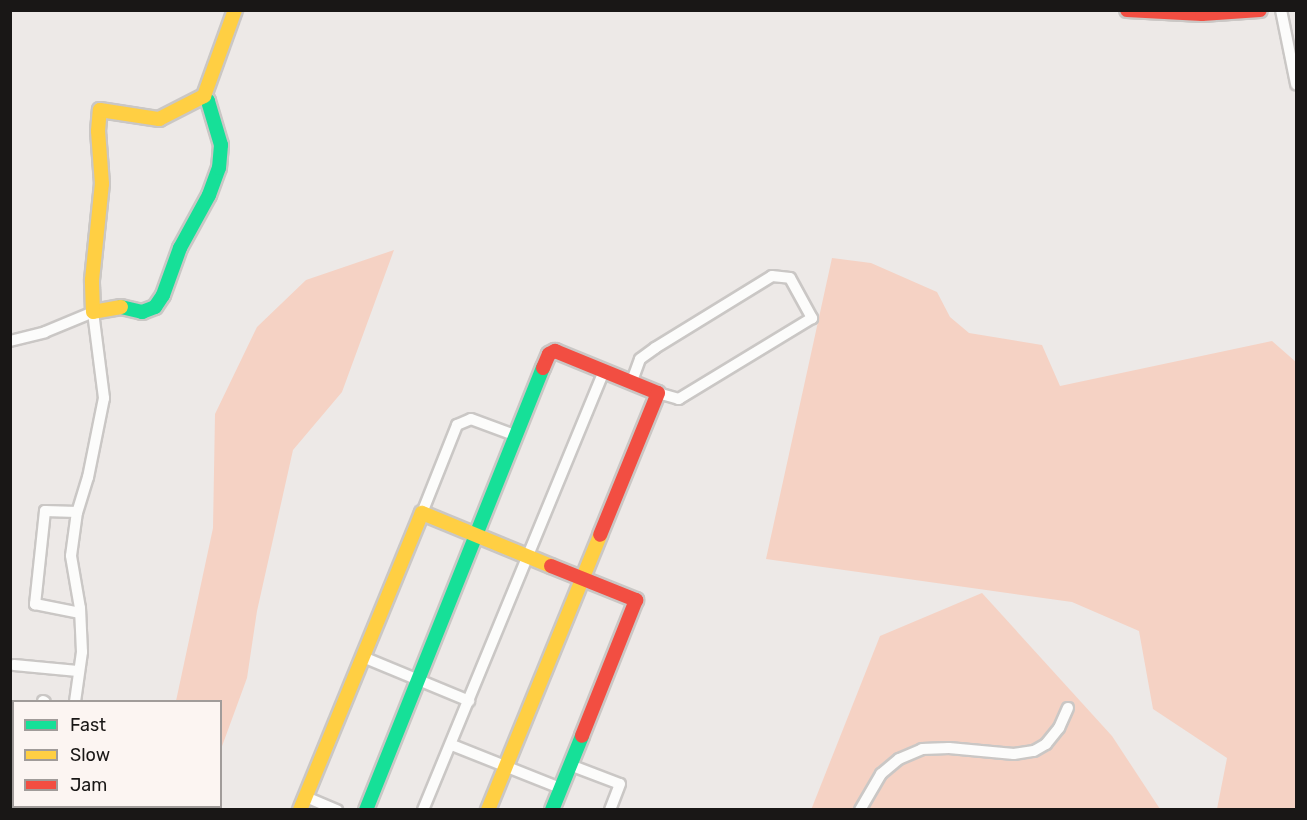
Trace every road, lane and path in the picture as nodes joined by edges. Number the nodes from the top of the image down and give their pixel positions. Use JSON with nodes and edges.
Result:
{"nodes":[{"id":1,"x":235,"y":10,"type":"edge"},
{"id":2,"x":1127,"y":10,"type":"edge"},
{"id":3,"x":1260,"y":10,"type":"edge"},
{"id":4,"x":1281,"y":10,"type":"edge"},
{"id":5,"x":1296,"y":84,"type":"edge"},
{"id":6,"x":204,"y":96,"type":"junction"},
{"id":7,"x":93,"y":312,"type":"junction"},
{"id":8,"x":10,"y":341,"type":"edge"},
{"id":9,"x":604,"y":371,"type":"junction"},
{"id":10,"x":632,"y":381,"type":"junction"},
{"id":11,"x":658,"y":393,"type":"junction"},
{"id":12,"x":517,"y":436,"type":"junction"},
{"id":13,"x":76,"y":512,"type":"junction"},
{"id":14,"x":422,"y":513,"type":"junction"},
{"id":15,"x":478,"y":535,"type":"junction"},
{"id":16,"x":527,"y":555,"type":"junction"},
{"id":17,"x":582,"y":579,"type":"junction"},
{"id":18,"x":80,"y":613,"type":"junction"},
{"id":19,"x":363,"y":657,"type":"junction"},
{"id":20,"x":14,"y":665,"type":"dead end"},
{"id":21,"x":78,"y":671,"type":"junction"},
{"id":22,"x":418,"y":679,"type":"junction"},
{"id":23,"x":76,"y":700,"type":"edge"},
{"id":24,"x":469,"y":701,"type":"junction"},
{"id":25,"x":1068,"y":708,"type":"dead end"},
{"id":26,"x":452,"y":745,"type":"junction"},
{"id":27,"x":570,"y":765,"type":"junction"},
{"id":28,"x":506,"y":766,"type":"junction"},
{"id":29,"x":560,"y":788,"type":"junction"},
{"id":30,"x":303,"y":803,"type":"edge"},
{"id":31,"x":337,"y":810,"type":"edge"},
{"id":32,"x":366,"y":810,"type":"edge"},
{"id":33,"x":423,"y":810,"type":"edge"},
{"id":34,"x":488,"y":810,"type":"edge"},
{"id":35,"x":552,"y":810,"type":"edge"},
{"id":36,"x":610,"y":810,"type":"edge"},
{"id":37,"x":860,"y":810,"type":"edge"}],
"edges":[{"from":1,"to":6,"type":"street"},
{"from":2,"to":3,"type":"street"},
{"from":4,"to":5,"type":"street"},
{"from":6,"to":7,"type":"street"},
{"from":6,"to":7,"type":"street"},
{"from":7,"to":8,"type":"street"},
{"from":7,"to":13,"type":"street"},
{"from":9,"to":10,"type":"street"},
{"from":9,"to":12,"type":"street"},
{"from":9,"to":16,"type":"street"},
{"from":10,"to":11,"type":"street"},
{"from":10,"to":11,"type":"street"},
{"from":11,"to":17,"type":"street"},
{"from":12,"to":14,"type":"street"},
{"from":12,"to":15,"type":"street"},
{"from":13,"to":18,"type":"street"},
{"from":13,"to":18,"type":"street"},
{"from":14,"to":15,"type":"street"},
{"from":14,"to":19,"type":"street"},
{"from":15,"to":16,"type":"street"},
{"from":15,"to":22,"type":"street"},
{"from":16,"to":17,"type":"street"},
{"from":16,"to":24,"type":"street"},
{"from":17,"to":27,"type":"street"},
{"from":17,"to":28,"type":"street"},
{"from":18,"to":21,"type":"street"},
{"from":19,"to":22,"type":"street"},
{"from":19,"to":30,"type":"street"},
{"from":20,"to":21,"type":"street"},
{"from":21,"to":23,"type":"street"},
{"from":22,"to":24,"type":"street"},
{"from":22,"to":32,"type":"street"},
{"from":24,"to":26,"type":"street"},
{"from":25,"to":37,"type":"street"},
{"from":26,"to":28,"type":"street"},
{"from":26,"to":33,"type":"street"},
{"from":27,"to":29,"type":"street"},
{"from":27,"to":36,"type":"street"},
{"from":28,"to":29,"type":"street"},
{"from":28,"to":34,"type":"street"},
{"from":29,"to":35,"type":"street"},
{"from":30,"to":31,"type":"street"}]}
